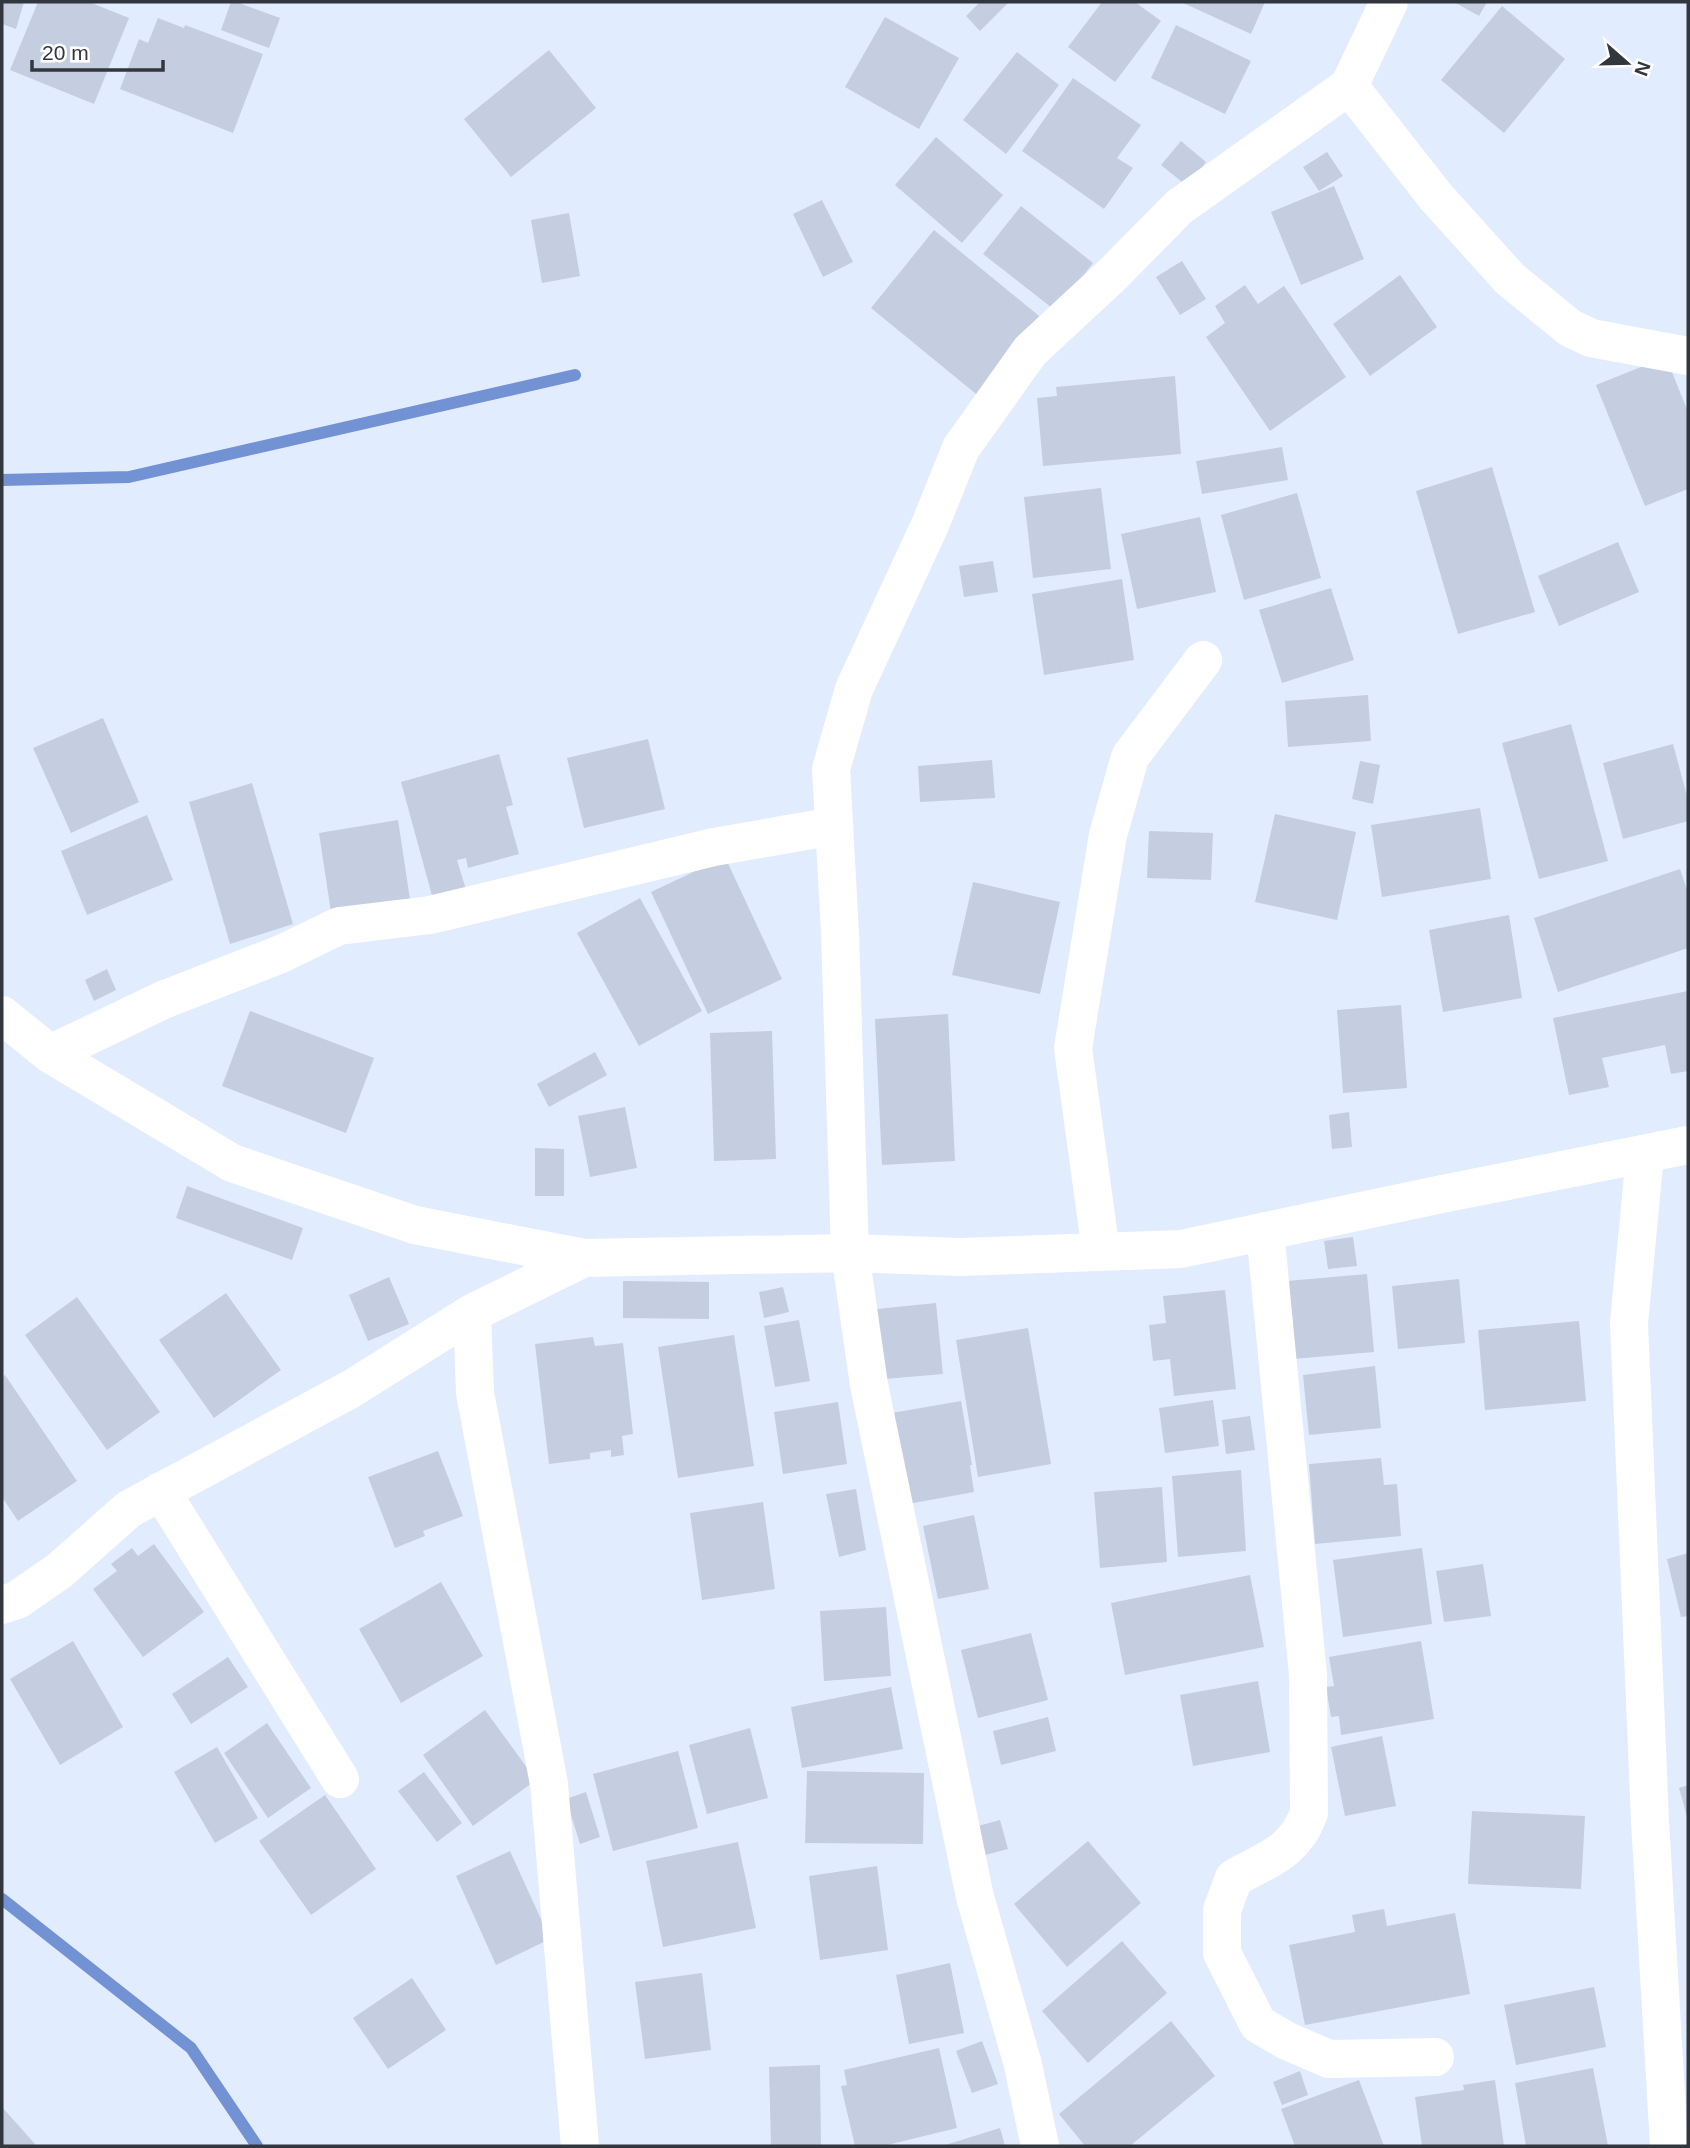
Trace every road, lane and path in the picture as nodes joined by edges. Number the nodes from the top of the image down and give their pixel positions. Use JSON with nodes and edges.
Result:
{"nodes":[{"id":1,"x":1389,"y":2,"type":"edge"},
{"id":2,"x":1349,"y":86,"type":"junction"},
{"id":3,"x":1688,"y":356,"type":"edge"},
{"id":4,"x":1203,"y":660,"type":"dead end"},
{"id":5,"x":834,"y":826,"type":"junction"},
{"id":6,"x":5,"y":1024,"type":"edge"},
{"id":7,"x":50,"y":1055,"type":"junction"},
{"id":8,"x":1688,"y":1145,"type":"edge"},
{"id":9,"x":1645,"y":1154,"type":"junction"},
{"id":10,"x":1265,"y":1231,"type":"junction"},
{"id":11,"x":1101,"y":1252,"type":"junction"},
{"id":12,"x":850,"y":1253,"type":"junction"},
{"id":13,"x":584,"y":1258,"type":"junction"},
{"id":14,"x":472,"y":1313,"type":"junction"},
{"id":15,"x":161,"y":1491,"type":"junction"},
{"id":16,"x":2,"y":1605,"type":"edge"},
{"id":17,"x":340,"y":1779,"type":"dead end"},
{"id":18,"x":1435,"y":2057,"type":"dead end"},
{"id":19,"x":580,"y":2146,"type":"edge"},
{"id":20,"x":1040,"y":2146,"type":"edge"},
{"id":21,"x":1669,"y":2146,"type":"edge"}],
"edges":[{"from":1,"to":2,"type":"street"},
{"from":2,"to":3,"type":"street"},
{"from":2,"to":5,"type":"street"},
{"from":4,"to":11,"type":"street"},
{"from":5,"to":7,"type":"street"},
{"from":5,"to":12,"type":"street"},
{"from":6,"to":7,"type":"street"},
{"from":7,"to":13,"type":"street"},
{"from":8,"to":9,"type":"street"},
{"from":9,"to":10,"type":"street"},
{"from":9,"to":21,"type":"street"},
{"from":10,"to":11,"type":"street"},
{"from":10,"to":18,"type":"street"},
{"from":11,"to":12,"type":"street"},
{"from":12,"to":13,"type":"street"},
{"from":12,"to":20,"type":"street"},
{"from":13,"to":14,"type":"street"},
{"from":14,"to":15,"type":"street"},
{"from":14,"to":19,"type":"street"},
{"from":15,"to":16,"type":"street"},
{"from":15,"to":17,"type":"street"}]}
